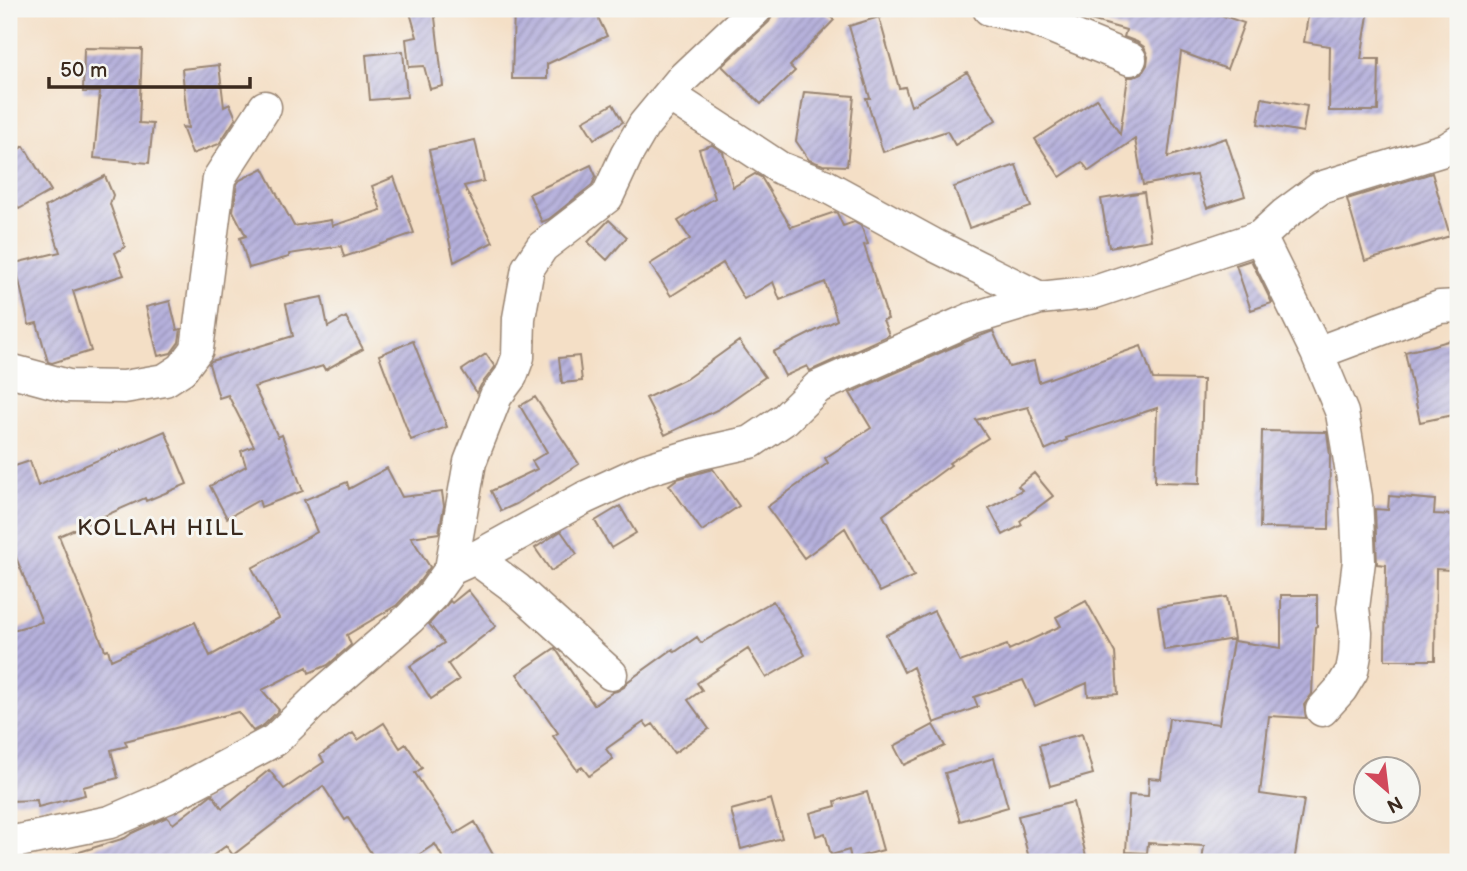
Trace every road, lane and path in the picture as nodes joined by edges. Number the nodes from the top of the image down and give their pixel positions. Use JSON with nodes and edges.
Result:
{"nodes":[{"id":1,"x":756,"y":9,"type":"edge"},
{"id":2,"x":989,"y":9,"type":"edge"},
{"id":3,"x":1130,"y":59,"type":"dead end"},
{"id":4,"x":669,"y":95,"type":"junction"},
{"id":5,"x":265,"y":107,"type":"dead end"},
{"id":6,"x":1458,"y":142,"type":"edge"},
{"id":7,"x":1260,"y":237,"type":"junction"},
{"id":8,"x":1040,"y":298,"type":"junction"},
{"id":9,"x":1458,"y":306,"type":"edge"},
{"id":10,"x":1317,"y":353,"type":"junction"},
{"id":11,"x":9,"y":370,"type":"edge"},
{"id":12,"x":463,"y":564,"type":"junction"},
{"id":13,"x":611,"y":674,"type":"dead end"},
{"id":14,"x":1322,"y":710,"type":"dead end"},
{"id":15,"x":9,"y":843,"type":"edge"}],
"edges":[{"from":1,"to":4,"type":"street"},
{"from":2,"to":3,"type":"street"},
{"from":4,"to":8,"type":"street"},
{"from":4,"to":12,"type":"street"},
{"from":5,"to":11,"type":"street"},
{"from":6,"to":7,"type":"street"},
{"from":7,"to":8,"type":"street"},
{"from":7,"to":10,"type":"street"},
{"from":8,"to":12,"type":"street"},
{"from":9,"to":10,"type":"street"},
{"from":10,"to":14,"type":"street"},
{"from":12,"to":13,"type":"street"},
{"from":12,"to":15,"type":"street"}]}
